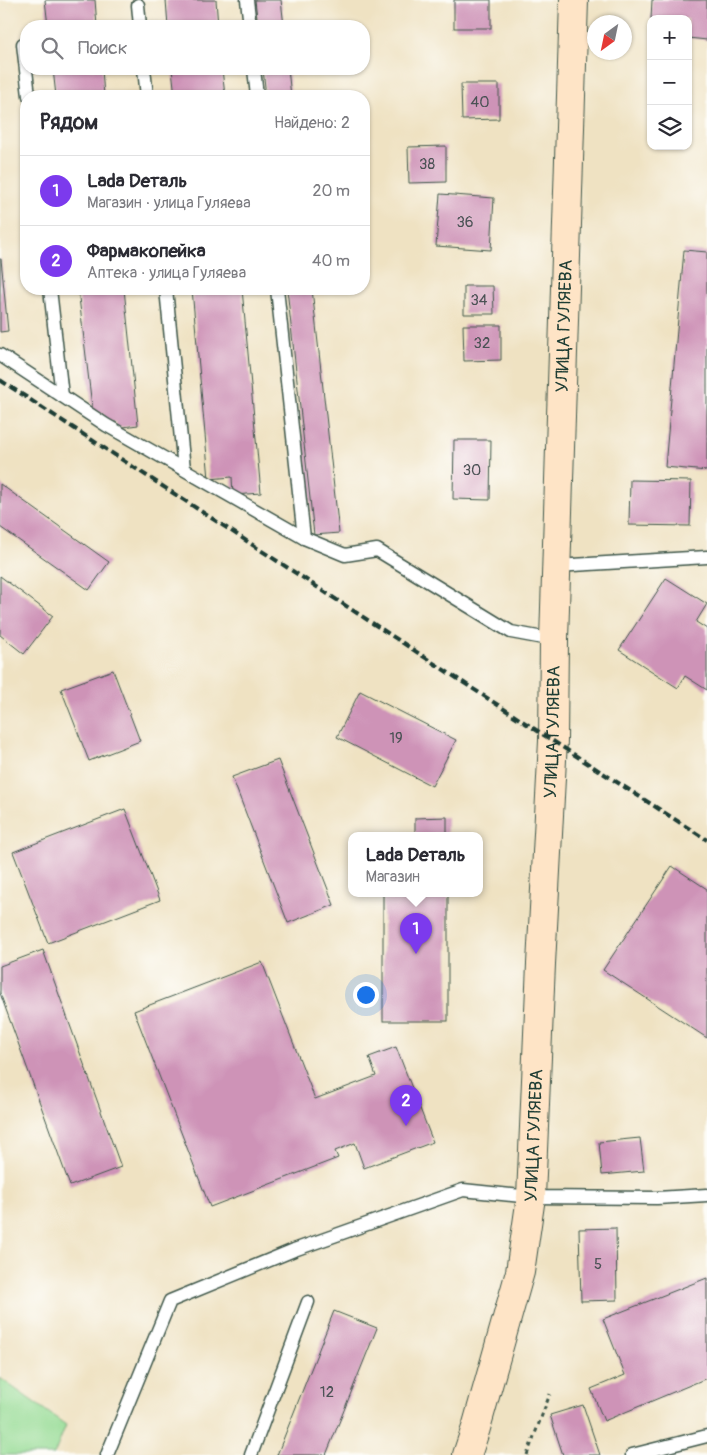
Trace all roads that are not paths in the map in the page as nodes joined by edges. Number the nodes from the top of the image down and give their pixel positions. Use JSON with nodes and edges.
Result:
{"nodes":[{"id":1,"x":247,"y":0,"type":"edge"},
{"id":2,"x":574,"y":0,"type":"edge"},
{"id":3,"x":138,"y":5,"type":"dead end"},
{"id":4,"x":139,"y":20,"type":"edge"},
{"id":5,"x":249,"y":20,"type":"edge"},
{"id":6,"x":27,"y":75,"type":"edge"},
{"id":7,"x":145,"y":75,"type":"edge"},
{"id":8,"x":255,"y":75,"type":"edge"},
{"id":9,"x":28,"y":90,"type":"edge"},
{"id":10,"x":146,"y":90,"type":"edge"},
{"id":11,"x":256,"y":90,"type":"edge"},
{"id":12,"x":51,"y":295,"type":"edge"},
{"id":13,"x":167,"y":295,"type":"edge"},
{"id":14,"x":278,"y":295,"type":"edge"},
{"id":15,"x":0,"y":355,"type":"edge"},
{"id":16,"x":62,"y":396,"type":"junction"},
{"id":17,"x":184,"y":470,"type":"junction"},
{"id":18,"x":304,"y":538,"type":"junction"},
{"id":19,"x":707,"y":556,"type":"edge"},
{"id":20,"x":556,"y":566,"type":"junction"},
{"id":21,"x":554,"y":640,"type":"junction"},
{"id":22,"x":707,"y":1195,"type":"edge"},
{"id":23,"x":531,"y":1196,"type":"junction"},
{"id":24,"x":308,"y":1302,"type":"dead end"},
{"id":25,"x":707,"y":1436,"type":"edge"},
{"id":26,"x":107,"y":1455,"type":"edge"},
{"id":27,"x":251,"y":1455,"type":"edge"},
{"id":28,"x":467,"y":1455,"type":"edge"},
{"id":29,"x":632,"y":1455,"type":"edge"}],
"edges":[{"from":1,"to":5,"type":"lane"},
{"from":2,"to":20,"type":"main road","name":"УЛИЦА ГУЛЯЕВА"},
{"from":3,"to":4,"type":"lane"},
{"from":6,"to":9,"type":"lane"},
{"from":7,"to":10,"type":"lane"},
{"from":8,"to":11,"type":"lane"},
{"from":12,"to":16,"type":"lane"},
{"from":13,"to":17,"type":"lane"},
{"from":14,"to":18,"type":"lane"},
{"from":15,"to":16,"type":"lane"},
{"from":16,"to":17,"type":"lane"},
{"from":17,"to":18,"type":"lane"},
{"from":18,"to":21,"type":"lane"},
{"from":19,"to":20,"type":"lane"},
{"from":20,"to":21,"type":"main road","name":"УЛИЦА ГУЛЯЕВА"},
{"from":21,"to":23,"type":"main road","name":"УЛИЦА ГУЛЯЕВА"},
{"from":22,"to":23,"type":"lane"},
{"from":23,"to":26,"type":"lane"},
{"from":23,"to":28,"type":"main road","name":"УЛИЦА ГУЛЯЕВА"},
{"from":24,"to":27,"type":"lane"},
{"from":25,"to":29,"type":"lane"}]}
